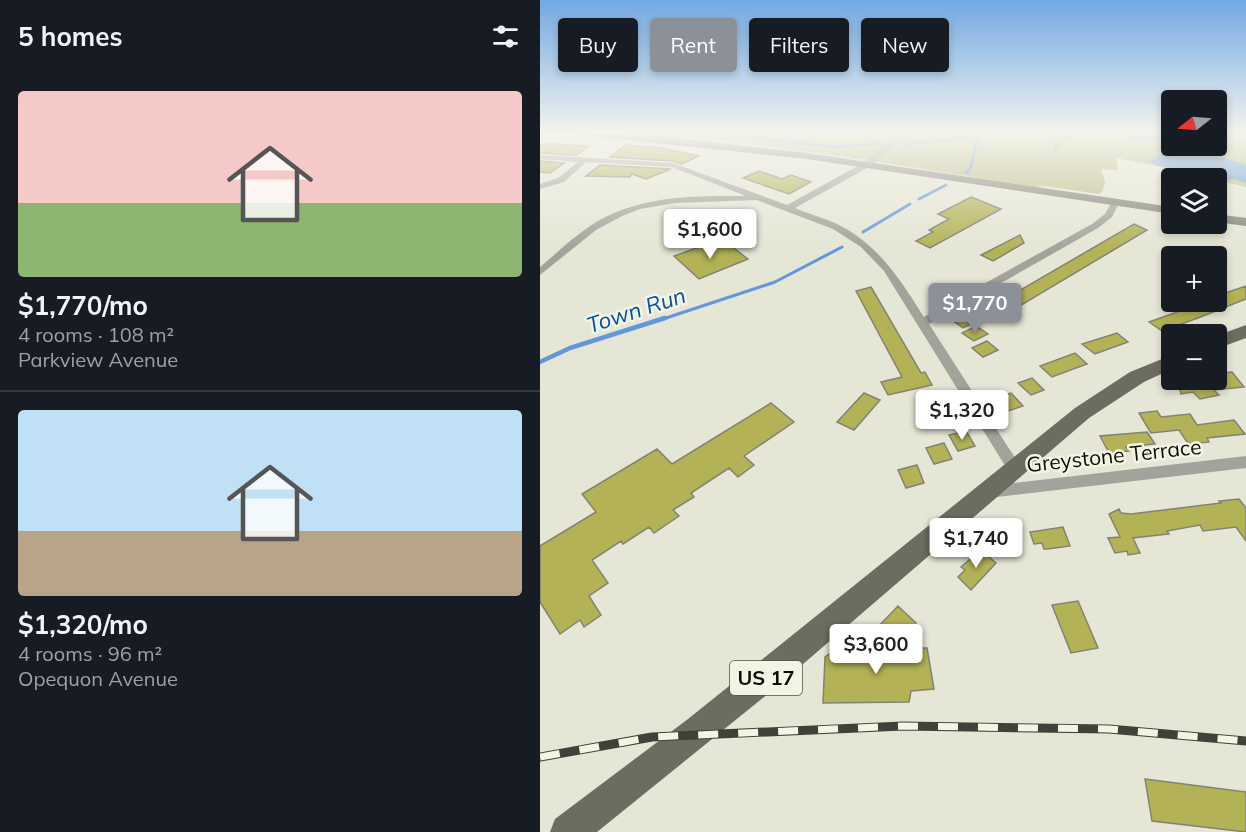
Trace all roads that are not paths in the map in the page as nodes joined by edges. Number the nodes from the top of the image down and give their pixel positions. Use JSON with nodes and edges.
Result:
{"nodes":[{"id":1,"x":570,"y":172,"type":"edge"},
{"id":2,"x":676,"y":172,"type":"edge"},
{"id":3,"x":854,"y":172,"type":"edge"},
{"id":4,"x":911,"y":172,"type":"edge"},
{"id":5,"x":695,"y":185,"type":"junction"},
{"id":6,"x":540,"y":187,"type":"edge"},
{"id":7,"x":762,"y":198,"type":"junction"},
{"id":8,"x":1115,"y":203,"type":"junction"},
{"id":9,"x":789,"y":208,"type":"junction"},
{"id":10,"x":1161,"y":209,"type":"edge"},
{"id":11,"x":1227,"y":219,"type":"edge"},
{"id":12,"x":1246,"y":222,"type":"edge"},
{"id":13,"x":541,"y":271,"type":"edge"},
{"id":14,"x":924,"y":322,"type":"junction"},
{"id":15,"x":1246,"y":332,"type":"edge"},
{"id":16,"x":1227,"y":339,"type":"edge"},
{"id":17,"x":1161,"y":366,"type":"edge"},
{"id":18,"x":1246,"y":462,"type":"edge"},
{"id":19,"x":1014,"y":468,"type":"junction"},
{"id":20,"x":988,"y":492,"type":"junction"},
{"id":21,"x":568,"y":832,"type":"edge"}],
"edges":[{"from":1,"to":6,"type":"street"},
{"from":2,"to":5,"type":"street"},
{"from":3,"to":9,"type":"street"},
{"from":4,"to":8,"type":"main road"},
{"from":5,"to":7,"type":"street"},
{"from":5,"to":7,"type":"street"},
{"from":5,"to":13,"type":"street"},
{"from":7,"to":9,"type":"street"},
{"from":8,"to":10,"type":"main road"},
{"from":8,"to":14,"type":"street"},
{"from":9,"to":14,"type":"street"},
{"from":11,"to":12,"type":"main road"},
{"from":14,"to":19,"type":"street"},
{"from":15,"to":16,"type":"main road"},
{"from":17,"to":19,"type":"main road","number":"US 17"},
{"from":18,"to":20,"type":"street","name":"Greystone Terrace"},
{"from":19,"to":20,"type":"main road","number":"US 17"},
{"from":20,"to":21,"type":"main road","number":"US 17"}]}
